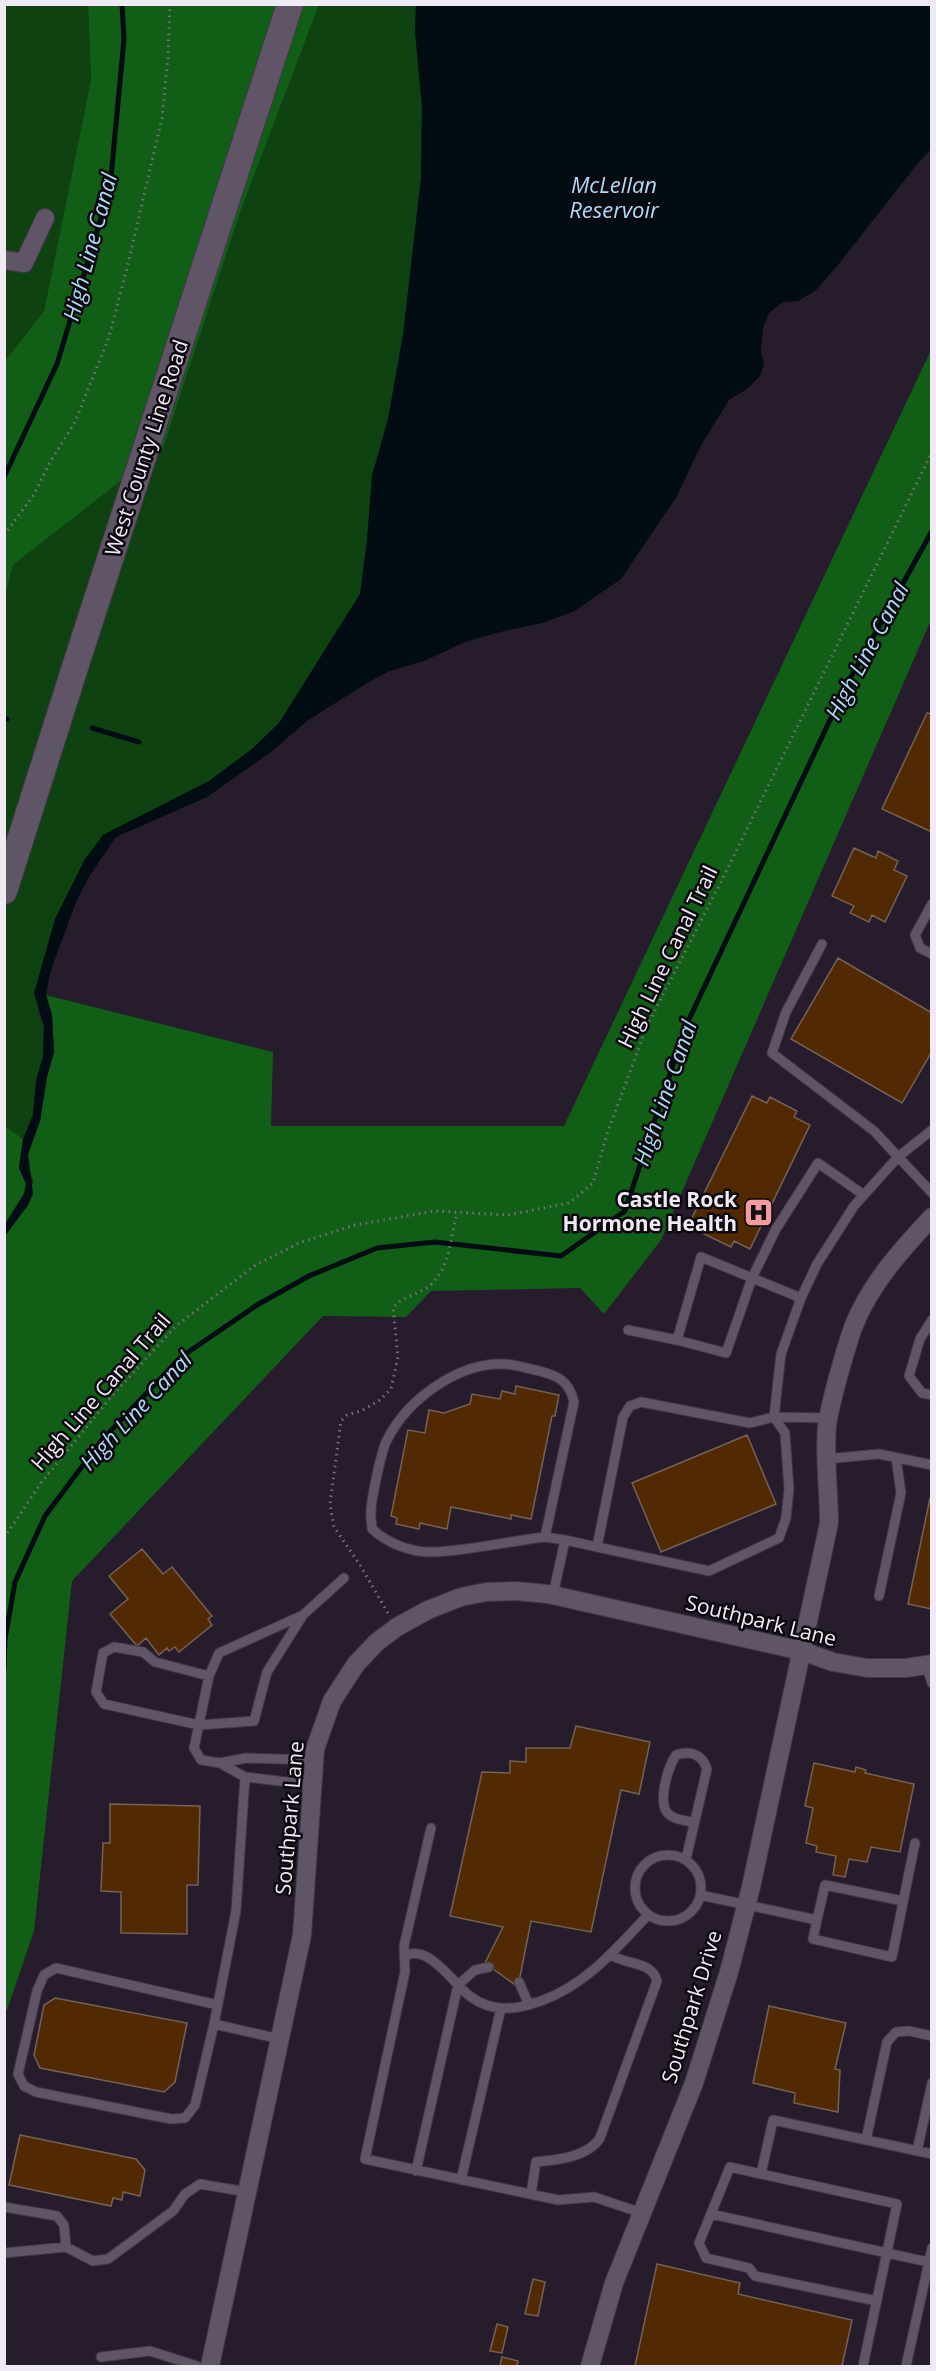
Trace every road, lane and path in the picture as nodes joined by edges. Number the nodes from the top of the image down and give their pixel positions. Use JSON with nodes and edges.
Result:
{"nodes":[{"id":1,"x":170,"y":4,"type":"edge"},
{"id":2,"x":290,"y":4,"type":"edge"},
{"id":3,"x":45,"y":218,"type":"dead end"},
{"id":4,"x":4,"y":261,"type":"edge"},
{"id":5,"x":932,"y":452,"type":"edge"},
{"id":6,"x":4,"y":535,"type":"edge"},
{"id":7,"x":4,"y":891,"type":"edge"},
{"id":8,"x":932,"y":904,"type":"edge"},
{"id":9,"x":822,"y":945,"type":"dead end"},
{"id":10,"x":932,"y":954,"type":"edge"},
{"id":11,"x":932,"y":1130,"type":"edge"},
{"id":12,"x":898,"y":1156,"type":"junction"},
{"id":13,"x":932,"y":1193,"type":"edge"},
{"id":14,"x":864,"y":1195,"type":"junction"},
{"id":15,"x":457,"y":1212,"type":"junction"},
{"id":16,"x":932,"y":1217,"type":"edge"},
{"id":17,"x":449,"y":1252,"type":"dead end"},
{"id":18,"x":752,"y":1278,"type":"junction"},
{"id":19,"x":801,"y":1298,"type":"junction"},
{"id":20,"x":932,"y":1320,"type":"edge"},
{"id":21,"x":628,"y":1330,"type":"dead end"},
{"id":22,"x":677,"y":1340,"type":"junction"},
{"id":23,"x":932,"y":1395,"type":"edge"},
{"id":24,"x":774,"y":1417,"type":"junction"},
{"id":25,"x":828,"y":1418,"type":"junction"},
{"id":26,"x":896,"y":1458,"type":"junction"},
{"id":27,"x":826,"y":1459,"type":"junction"},
{"id":28,"x":932,"y":1465,"type":"edge"},
{"id":29,"x":545,"y":1537,"type":"junction"},
{"id":30,"x":4,"y":1538,"type":"edge"},
{"id":31,"x":565,"y":1540,"type":"junction"},
{"id":32,"x":597,"y":1547,"type":"junction"},
{"id":33,"x":344,"y":1578,"type":"dead end"},
{"id":34,"x":553,"y":1595,"type":"junction"},
{"id":35,"x":879,"y":1596,"type":"dead end"},
{"id":36,"x":303,"y":1615,"type":"junction"},
{"id":37,"x":802,"y":1651,"type":"junction"},
{"id":38,"x":929,"y":1665,"type":"edge"},
{"id":39,"x":209,"y":1676,"type":"junction"},
{"id":40,"x":932,"y":1683,"type":"edge"},
{"id":41,"x":199,"y":1725,"type":"junction"},
{"id":42,"x":314,"y":1760,"type":"junction"},
{"id":43,"x":220,"y":1763,"type":"junction"},
{"id":44,"x":245,"y":1777,"type":"junction"},
{"id":45,"x":312,"y":1785,"type":"junction"},
{"id":46,"x":694,"y":1822,"type":"junction"},
{"id":47,"x":431,"y":1828,"type":"dead end"},
{"id":48,"x":915,"y":1844,"type":"dead end"},
{"id":49,"x":686,"y":1859,"type":"junction"},
{"id":50,"x":700,"y":1895,"type":"junction"},
{"id":51,"x":903,"y":1901,"type":"junction"},
{"id":52,"x":746,"y":1906,"type":"junction"},
{"id":53,"x":648,"y":1915,"type":"junction"},
{"id":54,"x":817,"y":1920,"type":"junction"},
{"id":55,"x":610,"y":1955,"type":"junction"},
{"id":56,"x":405,"y":1956,"type":"junction"},
{"id":57,"x":489,"y":1967,"type":"dead end"},
{"id":58,"x":519,"y":1982,"type":"dead end"},
{"id":59,"x":458,"y":1985,"type":"junction"},
{"id":60,"x":218,"y":2005,"type":"junction"},
{"id":61,"x":529,"y":2005,"type":"junction"},
{"id":62,"x":501,"y":2008,"type":"junction"},
{"id":63,"x":214,"y":2024,"type":"junction"},
{"id":64,"x":932,"y":2036,"type":"edge"},
{"id":65,"x":280,"y":2039,"type":"junction"},
{"id":66,"x":932,"y":2083,"type":"edge"},
{"id":67,"x":866,"y":2140,"type":"junction"},
{"id":68,"x":917,"y":2151,"type":"junction"},
{"id":69,"x":932,"y":2154,"type":"edge"},
{"id":70,"x":416,"y":2171,"type":"junction"},
{"id":71,"x":761,"y":2174,"type":"junction"},
{"id":72,"x":461,"y":2180,"type":"junction"},
{"id":73,"x":247,"y":2192,"type":"junction"},
{"id":74,"x":531,"y":2194,"type":"junction"},
{"id":75,"x":4,"y":2207,"type":"edge"},
{"id":76,"x":642,"y":2213,"type":"junction"},
{"id":77,"x":711,"y":2214,"type":"junction"},
{"id":78,"x":66,"y":2247,"type":"junction"},
{"id":79,"x":932,"y":2248,"type":"edge"},
{"id":80,"x":4,"y":2253,"type":"edge"},
{"id":81,"x":887,"y":2253,"type":"junction"},
{"id":82,"x":928,"y":2262,"type":"junction"},
{"id":83,"x":877,"y":2301,"type":"junction"},
{"id":84,"x":100,"y":2357,"type":"dead end"},
{"id":85,"x":197,"y":2367,"type":"edge"},
{"id":86,"x":210,"y":2367,"type":"edge"},
{"id":87,"x":590,"y":2367,"type":"edge"},
{"id":88,"x":863,"y":2367,"type":"edge"},
{"id":89,"x":906,"y":2367,"type":"edge"}],
"edges":[{"from":1,"to":6,"type":"path"},
{"from":2,"to":7,"type":"main road","name":"West County Line Road"},
{"from":3,"to":4,"type":"street"},
{"from":5,"to":15,"type":"path","name":"High Line Canal Trail"},
{"from":8,"to":10,"type":"lane"},
{"from":9,"to":12,"type":"lane"},
{"from":11,"to":12,"type":"lane"},
{"from":12,"to":13,"type":"lane"},
{"from":12,"to":14,"type":"lane"},
{"from":14,"to":18,"type":"lane"},
{"from":14,"to":19,"type":"lane"},
{"from":15,"to":17,"type":"path"},
{"from":15,"to":30,"type":"path","name":"High Line Canal Trail"},
{"from":16,"to":25,"type":"street","name":"Southpark Drive"},
{"from":18,"to":19,"type":"lane"},
{"from":18,"to":22,"type":"lane"},
{"from":18,"to":22,"type":"lane"},
{"from":19,"to":24,"type":"lane"},
{"from":20,"to":23,"type":"lane"},
{"from":21,"to":22,"type":"lane"},
{"from":24,"to":25,"type":"lane"},
{"from":24,"to":32,"type":"lane"},
{"from":24,"to":32,"type":"lane"},
{"from":25,"to":27,"type":"street","name":"Southpark Drive"},
{"from":26,"to":27,"type":"lane"},
{"from":26,"to":28,"type":"lane"},
{"from":26,"to":35,"type":"lane"},
{"from":27,"to":37,"type":"street","name":"Southpark Drive"},
{"from":29,"to":29,"type":"lane"},
{"from":29,"to":31,"type":"lane"},
{"from":31,"to":32,"type":"lane"},
{"from":31,"to":34,"type":"lane"},
{"from":33,"to":36,"type":"lane"},
{"from":34,"to":37,"type":"street","name":"Southpark Lane"},
{"from":34,"to":42,"type":"street","name":"Southpark Lane"},
{"from":36,"to":39,"type":"lane"},
{"from":36,"to":41,"type":"lane"},
{"from":37,"to":38,"type":"street","name":"Southpark Lane"},
{"from":37,"to":52,"type":"street","name":"Southpark Drive"},
{"from":38,"to":40,"type":"lane"},
{"from":39,"to":41,"type":"lane"},
{"from":39,"to":41,"type":"lane"},
{"from":41,"to":43,"type":"lane"},
{"from":42,"to":43,"type":"lane"},
{"from":42,"to":45,"type":"street","name":"Southpark Lane"},
{"from":43,"to":44,"type":"lane"},
{"from":44,"to":45,"type":"lane"},
{"from":44,"to":60,"type":"lane"},
{"from":45,"to":65,"type":"street","name":"Southpark Lane"},
{"from":46,"to":46,"type":"lane"},
{"from":46,"to":49,"type":"lane"},
{"from":47,"to":56,"type":"lane"},
{"from":48,"to":51,"type":"lane"},
{"from":49,"to":50,"type":"lane"},
{"from":49,"to":53,"type":"lane"},
{"from":50,"to":52,"type":"lane"},
{"from":50,"to":53,"type":"lane"},
{"from":51,"to":54,"type":"lane"},
{"from":51,"to":54,"type":"lane"},
{"from":52,"to":54,"type":"lane"},
{"from":52,"to":76,"type":"street","name":"Southpark Drive"},
{"from":53,"to":55,"type":"lane"},
{"from":55,"to":61,"type":"lane"},
{"from":55,"to":74,"type":"lane"},
{"from":56,"to":59,"type":"lane"},
{"from":56,"to":70,"type":"lane"},
{"from":57,"to":59,"type":"lane"},
{"from":58,"to":61,"type":"lane"},
{"from":59,"to":62,"type":"lane"},
{"from":59,"to":70,"type":"lane"},
{"from":60,"to":63,"type":"lane"},
{"from":60,"to":63,"type":"lane"},
{"from":61,"to":62,"type":"lane"},
{"from":62,"to":72,"type":"lane"},
{"from":63,"to":65,"type":"lane"},
{"from":64,"to":67,"type":"lane"},
{"from":65,"to":73,"type":"street","name":"Southpark Lane"},
{"from":66,"to":68,"type":"lane"},
{"from":67,"to":68,"type":"lane"},
{"from":67,"to":71,"type":"lane"},
{"from":68,"to":69,"type":"lane"},
{"from":70,"to":72,"type":"lane"},
{"from":71,"to":77,"type":"lane"},
{"from":71,"to":81,"type":"lane"},
{"from":72,"to":74,"type":"lane"},
{"from":73,"to":78,"type":"lane"},
{"from":73,"to":86,"type":"street","name":"Southpark Lane"},
{"from":74,"to":76,"type":"lane"},
{"from":75,"to":78,"type":"lane"},
{"from":76,"to":87,"type":"street","name":"Southpark Drive"},
{"from":77,"to":81,"type":"lane"},
{"from":77,"to":83,"type":"lane"},
{"from":78,"to":80,"type":"lane"},
{"from":79,"to":82,"type":"lane"},
{"from":81,"to":82,"type":"lane"},
{"from":81,"to":83,"type":"lane"},
{"from":82,"to":89,"type":"lane"},
{"from":83,"to":88,"type":"lane"},
{"from":84,"to":85,"type":"lane"}]}
